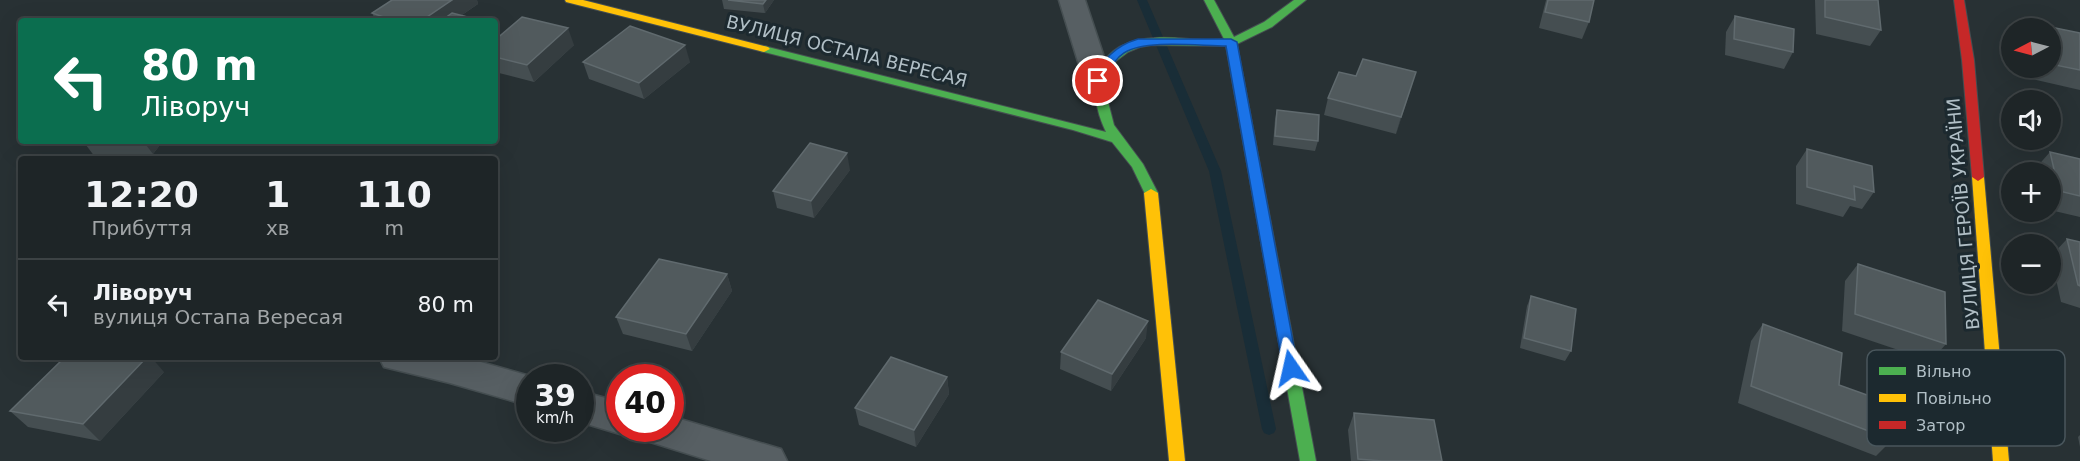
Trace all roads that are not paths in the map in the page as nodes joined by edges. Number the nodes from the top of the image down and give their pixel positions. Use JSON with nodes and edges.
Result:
{"nodes":[{"id":1,"x":570,"y":0,"type":"edge"},
{"id":2,"x":1072,"y":0,"type":"edge"},
{"id":3,"x":1209,"y":0,"type":"edge"},
{"id":4,"x":1301,"y":0,"type":"edge"},
{"id":5,"x":1959,"y":0,"type":"edge"},
{"id":6,"x":1231,"y":42,"type":"junction"},
{"id":7,"x":1098,"y":81,"type":"junction"},
{"id":8,"x":1115,"y":140,"type":"junction"},
{"id":9,"x":1992,"y":350,"type":"edge"},
{"id":10,"x":411,"y":360,"type":"edge"},
{"id":11,"x":516,"y":388,"type":"edge"},
{"id":12,"x":684,"y":437,"type":"edge"},
{"id":13,"x":2000,"y":446,"type":"edge"},
{"id":14,"x":767,"y":461,"type":"edge"},
{"id":15,"x":1177,"y":461,"type":"edge"},
{"id":16,"x":1308,"y":461,"type":"edge"},
{"id":17,"x":2001,"y":461,"type":"edge"}],
"edges":[{"from":1,"to":8,"type":"street","name":"ВУЛИЦЯ ОСТАПА ВЕРЕСАЯ"},
{"from":2,"to":7,"type":"street"},
{"from":3,"to":6,"type":"street"},
{"from":4,"to":6,"type":"street"},
{"from":5,"to":9,"type":"street","name":"ВУЛИЦЯ ГЕРОЇВ УКРАЇНИ"},
{"from":6,"to":7,"type":"street"},
{"from":6,"to":16,"type":"street"},
{"from":7,"to":8,"type":"street"},
{"from":8,"to":15,"type":"street"},
{"from":10,"to":11,"type":"street"},
{"from":12,"to":14,"type":"street"},
{"from":13,"to":17,"type":"street","name":"ВУЛИЦЯ ГЕРОЇВ УКРАЇНИ"}]}
